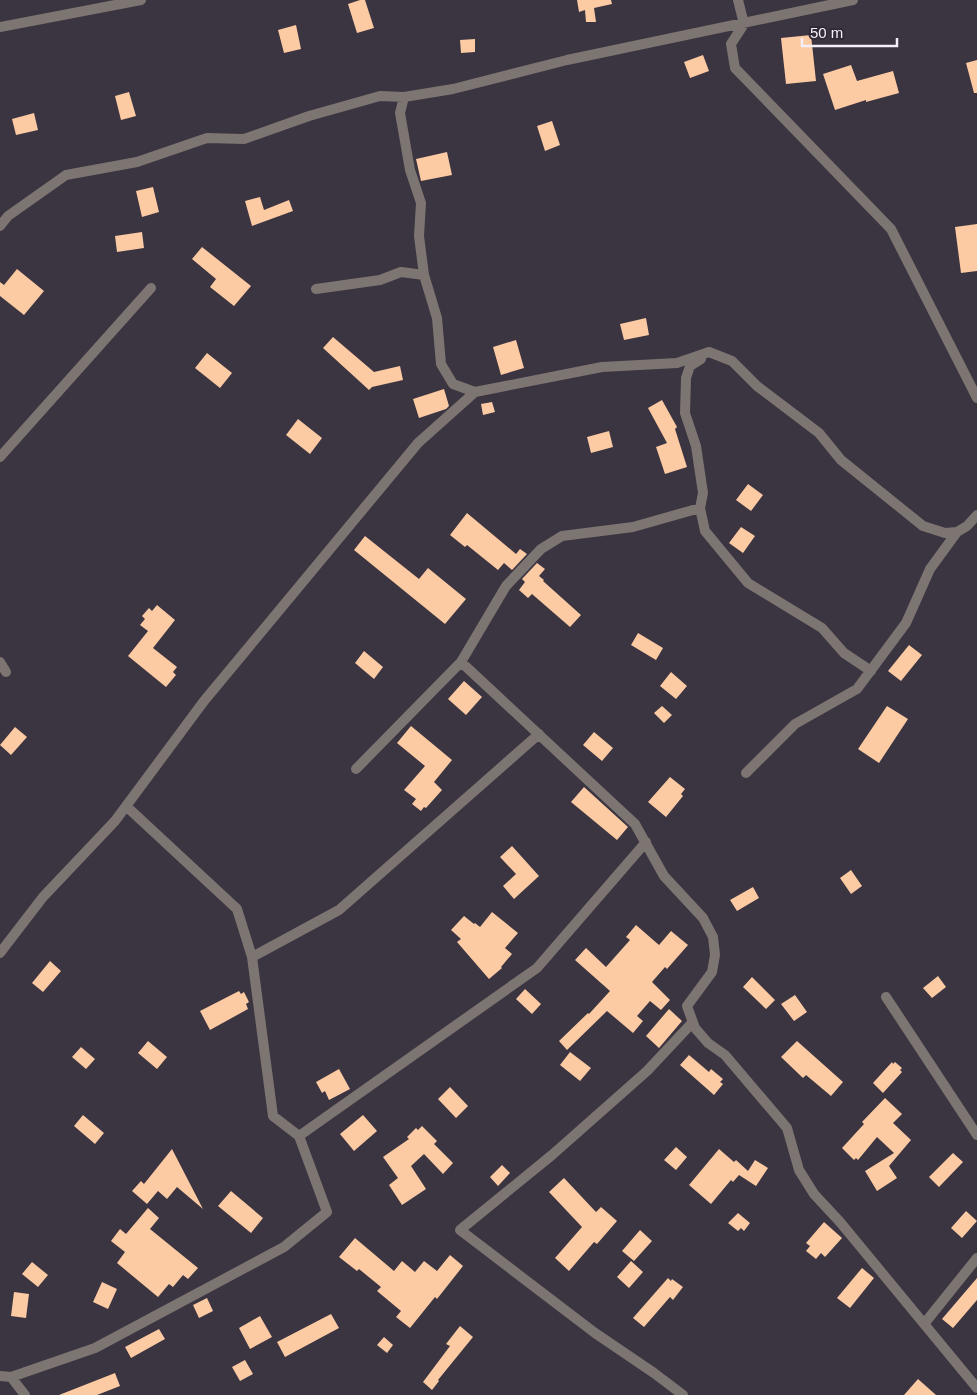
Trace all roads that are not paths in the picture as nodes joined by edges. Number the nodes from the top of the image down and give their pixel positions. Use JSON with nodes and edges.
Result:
{"nodes":[{"id":1,"x":141,"y":0,"type":"edge"},
{"id":2,"x":738,"y":0,"type":"edge"},
{"id":3,"x":853,"y":0,"type":"edge"},
{"id":4,"x":744,"y":24,"type":"junction"},
{"id":5,"x":0,"y":26,"type":"edge"},
{"id":6,"x":404,"y":97,"type":"junction"},
{"id":7,"x":0,"y":226,"type":"edge"},
{"id":8,"x":424,"y":275,"type":"junction"},
{"id":9,"x":151,"y":288,"type":"dead end"},
{"id":10,"x":316,"y":288,"type":"dead end"},
{"id":11,"x":709,"y":352,"type":"junction"},
{"id":12,"x":475,"y":392,"type":"junction"},
{"id":13,"x":977,"y":398,"type":"edge"},
{"id":14,"x":0,"y":457,"type":"edge"},
{"id":15,"x":700,"y":508,"type":"junction"},
{"id":16,"x":977,"y":514,"type":"edge"},
{"id":17,"x":957,"y":532,"type":"junction"},
{"id":18,"x":0,"y":662,"type":"edge"},
{"id":19,"x":461,"y":662,"type":"junction"},
{"id":20,"x":871,"y":671,"type":"junction"},
{"id":21,"x":6,"y":672,"type":"dead end"},
{"id":22,"x":539,"y":734,"type":"junction"},
{"id":23,"x":356,"y":769,"type":"dead end"},
{"id":24,"x":746,"y":773,"type":"dead end"},
{"id":25,"x":126,"y":806,"type":"junction"},
{"id":26,"x":646,"y":842,"type":"junction"},
{"id":27,"x":0,"y":953,"type":"edge"},
{"id":28,"x":252,"y":957,"type":"junction"},
{"id":29,"x":886,"y":997,"type":"dead end"},
{"id":30,"x":692,"y":1023,"type":"junction"},
{"id":31,"x":977,"y":1135,"type":"edge"},
{"id":32,"x":298,"y":1136,"type":"junction"},
{"id":33,"x":977,"y":1258,"type":"edge"},
{"id":34,"x":924,"y":1324,"type":"junction"},
{"id":35,"x":5,"y":1376,"type":"edge"},
{"id":36,"x":977,"y":1388,"type":"edge"},
{"id":37,"x":25,"y":1395,"type":"edge"},
{"id":38,"x":682,"y":1395,"type":"edge"}],
"edges":[{"from":1,"to":5,"type":"street"},
{"from":2,"to":4,"type":"street"},
{"from":3,"to":4,"type":"street"},
{"from":4,"to":6,"type":"street"},
{"from":4,"to":13,"type":"street"},
{"from":6,"to":7,"type":"street"},
{"from":6,"to":8,"type":"street"},
{"from":8,"to":10,"type":"street"},
{"from":8,"to":12,"type":"street"},
{"from":9,"to":14,"type":"street"},
{"from":11,"to":12,"type":"street"},
{"from":11,"to":15,"type":"street"},
{"from":11,"to":17,"type":"street"},
{"from":12,"to":25,"type":"street"},
{"from":15,"to":19,"type":"street"},
{"from":15,"to":20,"type":"street"},
{"from":16,"to":17,"type":"street"},
{"from":17,"to":20,"type":"street"},
{"from":18,"to":21,"type":"street"},
{"from":19,"to":22,"type":"street"},
{"from":19,"to":23,"type":"street"},
{"from":20,"to":24,"type":"street"},
{"from":22,"to":26,"type":"street"},
{"from":22,"to":28,"type":"street"},
{"from":25,"to":27,"type":"street"},
{"from":25,"to":28,"type":"street"},
{"from":26,"to":30,"type":"street"},
{"from":26,"to":32,"type":"street"},
{"from":28,"to":32,"type":"street"},
{"from":29,"to":31,"type":"street"},
{"from":30,"to":34,"type":"street"},
{"from":30,"to":38,"type":"street"},
{"from":32,"to":35,"type":"street"},
{"from":33,"to":34,"type":"street"},
{"from":34,"to":36,"type":"street"},
{"from":35,"to":37,"type":"street"}]}
